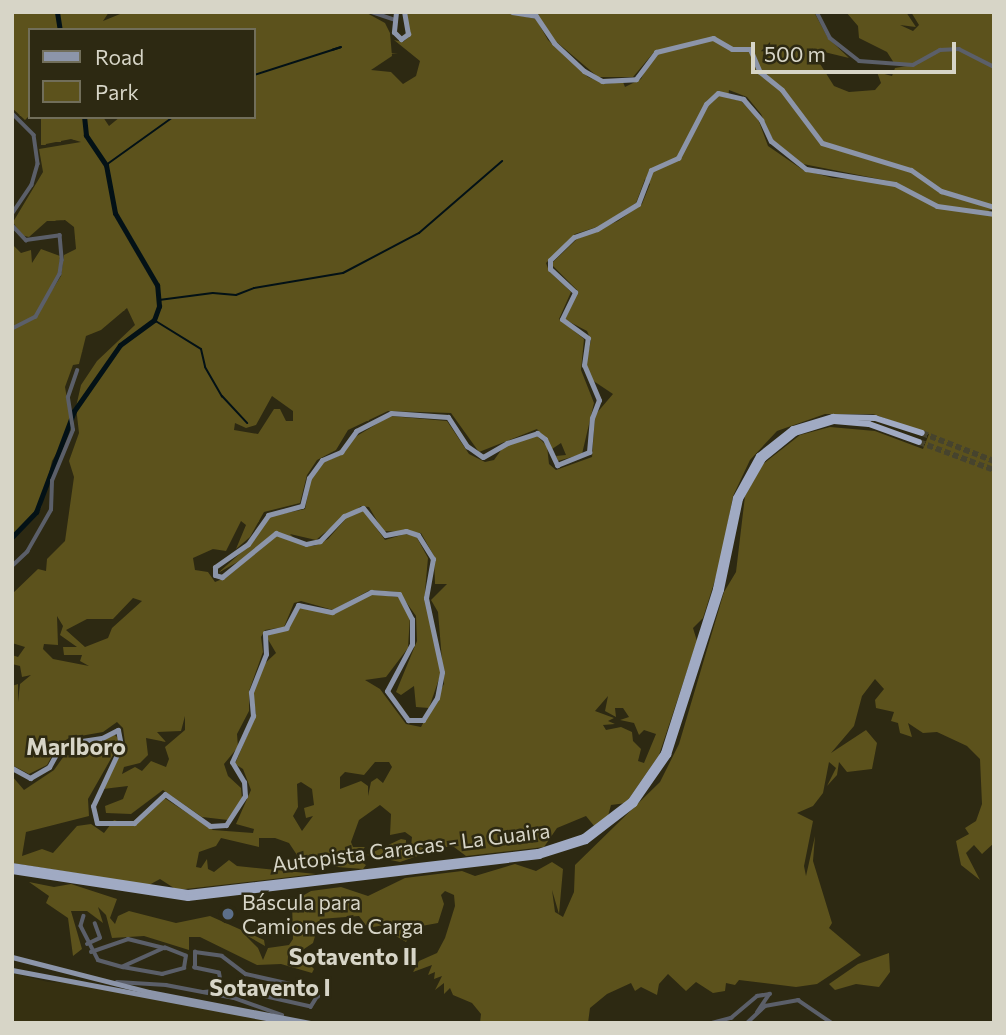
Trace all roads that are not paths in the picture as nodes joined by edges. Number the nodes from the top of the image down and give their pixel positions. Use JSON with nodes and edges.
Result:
{"nodes":[{"id":1,"x":372,"y":12,"type":"edge"},
{"id":2,"x":396,"y":12,"type":"edge"},
{"id":3,"x":404,"y":12,"type":"edge"},
{"id":4,"x":512,"y":12,"type":"edge"},
{"id":5,"x":817,"y":12,"type":"edge"},
{"id":6,"x":395,"y":20,"type":"junction"},
{"id":7,"x":994,"y":67,"type":"edge"},
{"id":8,"x":12,"y":113,"type":"edge"},
{"id":9,"x":994,"y":207,"type":"edge"},
{"id":10,"x":994,"y":214,"type":"edge"},
{"id":11,"x":12,"y":215,"type":"edge"},
{"id":12,"x":12,"y":225,"type":"edge"},
{"id":13,"x":12,"y":329,"type":"edge"},
{"id":14,"x":77,"y":371,"type":"dead end"},
{"id":15,"x":922,"y":433,"type":"tunnel mouth"},
{"id":16,"x":919,"y":442,"type":"tunnel mouth"},
{"id":17,"x":12,"y":566,"type":"edge"},
{"id":18,"x":12,"y":768,"type":"edge"},
{"id":19,"x":12,"y":869,"type":"edge"},
{"id":20,"x":84,"y":916,"type":"dead end"},
{"id":21,"x":95,"y":924,"type":"dead end"},
{"id":22,"x":87,"y":944,"type":"junction"},
{"id":23,"x":165,"y":948,"type":"junction"},
{"id":24,"x":91,"y":953,"type":"junction"},
{"id":25,"x":12,"y":957,"type":"edge"},
{"id":26,"x":41,"y":965,"type":"junction"},
{"id":27,"x":123,"y":967,"type":"junction"},
{"id":28,"x":55,"y":969,"type":"junction"},
{"id":29,"x":12,"y":970,"type":"edge"},
{"id":30,"x":162,"y":975,"type":"junction"},
{"id":31,"x":40,"y":976,"type":"junction"},
{"id":32,"x":48,"y":977,"type":"junction"},
{"id":33,"x":107,"y":982,"type":"junction"},
{"id":34,"x":166,"y":985,"type":"junction"},
{"id":35,"x":231,"y":989,"type":"dead end"},
{"id":36,"x":222,"y":990,"type":"junction"},
{"id":37,"x":203,"y":993,"type":"junction"},
{"id":38,"x":234,"y":998,"type":"junction"},
{"id":39,"x":758,"y":1012,"type":"junction"},
{"id":40,"x":282,"y":1015,"type":"junction"},
{"id":41,"x":820,"y":1017,"type":"junction"},
{"id":42,"x":292,"y":1023,"type":"edge"},
{"id":43,"x":310,"y":1023,"type":"edge"},
{"id":44,"x":712,"y":1023,"type":"edge"},
{"id":45,"x":747,"y":1023,"type":"edge"},
{"id":46,"x":817,"y":1023,"type":"edge"},
{"id":47,"x":832,"y":1023,"type":"edge"}],
"edges":[{"from":1,"to":6,"type":"street"},
{"from":2,"to":6,"type":"main road"},
{"from":3,"to":6,"type":"main road"},
{"from":4,"to":9,"type":"main road"},
{"from":5,"to":7,"type":"street"},
{"from":8,"to":11,"type":"street"},
{"from":10,"to":18,"type":"main road"},
{"from":12,"to":13,"type":"street"},
{"from":14,"to":17,"type":"street"},
{"from":15,"to":19,"type":"highway","name":"Autopista Caracas - La Guaira"},
{"from":16,"to":19,"type":"highway","name":"Autopista Caracas - La Guaira"},
{"from":20,"to":22,"type":"street"},
{"from":21,"to":22,"type":"street"},
{"from":22,"to":24,"type":"street"},
{"from":23,"to":24,"type":"street"},
{"from":23,"to":27,"type":"street"},
{"from":23,"to":30,"type":"street"},
{"from":24,"to":27,"type":"street"},
{"from":25,"to":26,"type":"main road"},
{"from":26,"to":28,"type":"main road"},
{"from":26,"to":31,"type":"main road"},
{"from":27,"to":30,"type":"street"},
{"from":28,"to":32,"type":"main road"},
{"from":28,"to":33,"type":"main road"},
{"from":29,"to":31,"type":"main road"},
{"from":30,"to":34,"type":"street"},
{"from":31,"to":32,"type":"main road"},
{"from":32,"to":42,"type":"main road"},
{"from":33,"to":34,"type":"street"},
{"from":33,"to":40,"type":"main road"},
{"from":34,"to":37,"type":"street"},
{"from":35,"to":36,"type":"street"},
{"from":36,"to":37,"type":"street"},
{"from":36,"to":38,"type":"street"},
{"from":37,"to":38,"type":"street"},
{"from":38,"to":40,"type":"street"},
{"from":39,"to":41,"type":"street"},
{"from":39,"to":44,"type":"street"},
{"from":39,"to":45,"type":"street"},
{"from":40,"to":43,"type":"main road"},
{"from":41,"to":46,"type":"street"},
{"from":41,"to":47,"type":"street"}]}
